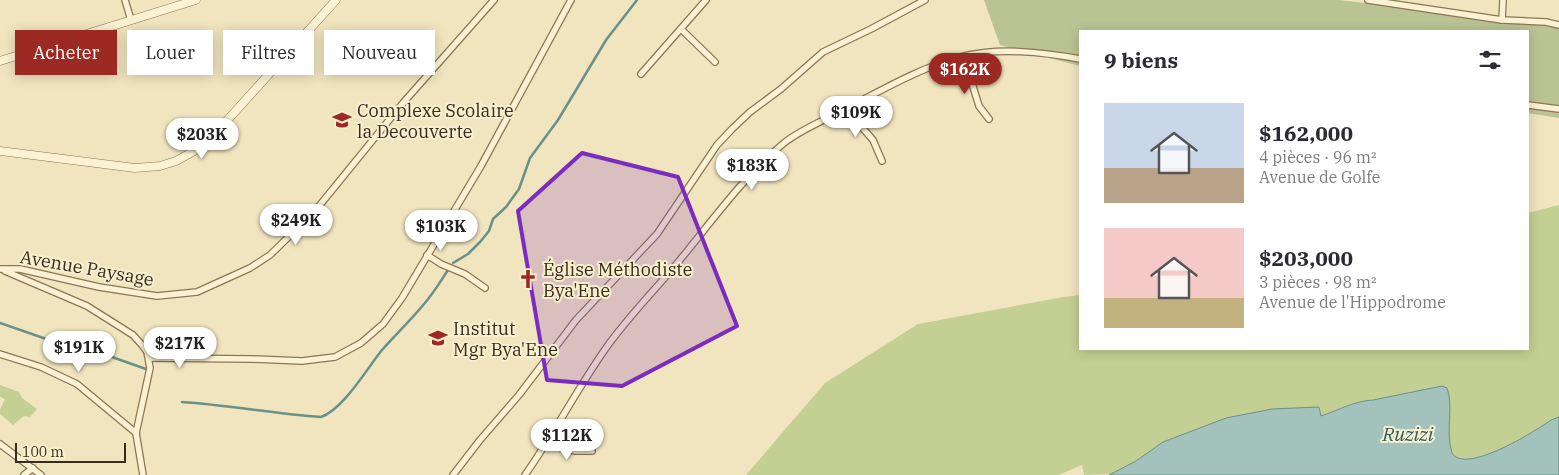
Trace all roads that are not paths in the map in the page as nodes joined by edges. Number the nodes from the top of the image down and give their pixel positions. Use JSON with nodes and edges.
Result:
{"nodes":[{"id":1,"x":125,"y":0,"type":"edge"},
{"id":2,"x":196,"y":0,"type":"edge"},
{"id":3,"x":336,"y":0,"type":"edge"},
{"id":4,"x":494,"y":0,"type":"edge"},
{"id":5,"x":571,"y":0,"type":"edge"},
{"id":6,"x":706,"y":0,"type":"edge"},
{"id":7,"x":925,"y":0,"type":"edge"},
{"id":8,"x":1368,"y":0,"type":"edge"},
{"id":9,"x":1503,"y":0,"type":"edge"},
{"id":10,"x":131,"y":20,"type":"junction"},
{"id":11,"x":1502,"y":20,"type":"junction"},
{"id":12,"x":1559,"y":25,"type":"edge"},
{"id":13,"x":681,"y":28,"type":"junction"},
{"id":14,"x":1079,"y":59,"type":"edge"},
{"id":15,"x":953,"y":60,"type":"junction"},
{"id":16,"x":0,"y":61,"type":"edge"},
{"id":17,"x":715,"y":62,"type":"dead end"},
{"id":18,"x":640,"y":74,"type":"dead end"},
{"id":19,"x":1529,"y":104,"type":"edge"},
{"id":20,"x":846,"y":109,"type":"junction"},
{"id":21,"x":1559,"y":109,"type":"edge"},
{"id":22,"x":989,"y":119,"type":"dead end"},
{"id":23,"x":0,"y":151,"type":"edge"},
{"id":24,"x":882,"y":161,"type":"dead end"},
{"id":25,"x":427,"y":255,"type":"junction"},
{"id":26,"x":0,"y":269,"type":"edge"},
{"id":27,"x":484,"y":288,"type":"dead end"},
{"id":28,"x":0,"y":354,"type":"edge"},
{"id":29,"x":149,"y":358,"type":"junction"},
{"id":30,"x":136,"y":434,"type":"junction"},
{"id":31,"x":0,"y":444,"type":"edge"},
{"id":32,"x":547,"y":444,"type":"junction"},
{"id":33,"x":592,"y":451,"type":"dead end"},
{"id":34,"x":33,"y":468,"type":"junction"},
{"id":35,"x":24,"y":475,"type":"edge"},
{"id":36,"x":41,"y":475,"type":"edge"},
{"id":37,"x":142,"y":475,"type":"edge"},
{"id":38,"x":453,"y":475,"type":"edge"},
{"id":39,"x":525,"y":475,"type":"edge"}],
"edges":[{"from":1,"to":10,"type":"street"},
{"from":2,"to":10,"type":"street"},
{"from":3,"to":23,"type":"street"},
{"from":4,"to":26,"type":"street","name":"Avenue Paysage"},
{"from":5,"to":25,"type":"street"},
{"from":6,"to":13,"type":"street"},
{"from":7,"to":38,"type":"street"},
{"from":8,"to":11,"type":"street"},
{"from":9,"to":11,"type":"street"},
{"from":10,"to":16,"type":"street"},
{"from":11,"to":12,"type":"street"},
{"from":13,"to":17,"type":"street"},
{"from":13,"to":18,"type":"street"},
{"from":14,"to":15,"type":"street"},
{"from":15,"to":20,"type":"street"},
{"from":15,"to":22,"type":"street"},
{"from":19,"to":21,"type":"street"},
{"from":20,"to":24,"type":"street"},
{"from":20,"to":32,"type":"street"},
{"from":25,"to":27,"type":"street"},
{"from":25,"to":29,"type":"street"},
{"from":26,"to":29,"type":"street"},
{"from":28,"to":30,"type":"street"},
{"from":29,"to":30,"type":"street"},
{"from":30,"to":37,"type":"street"},
{"from":31,"to":34,"type":"street"},
{"from":32,"to":33,"type":"street"},
{"from":32,"to":39,"type":"street"},
{"from":34,"to":35,"type":"street"},
{"from":34,"to":36,"type":"street"}]}
